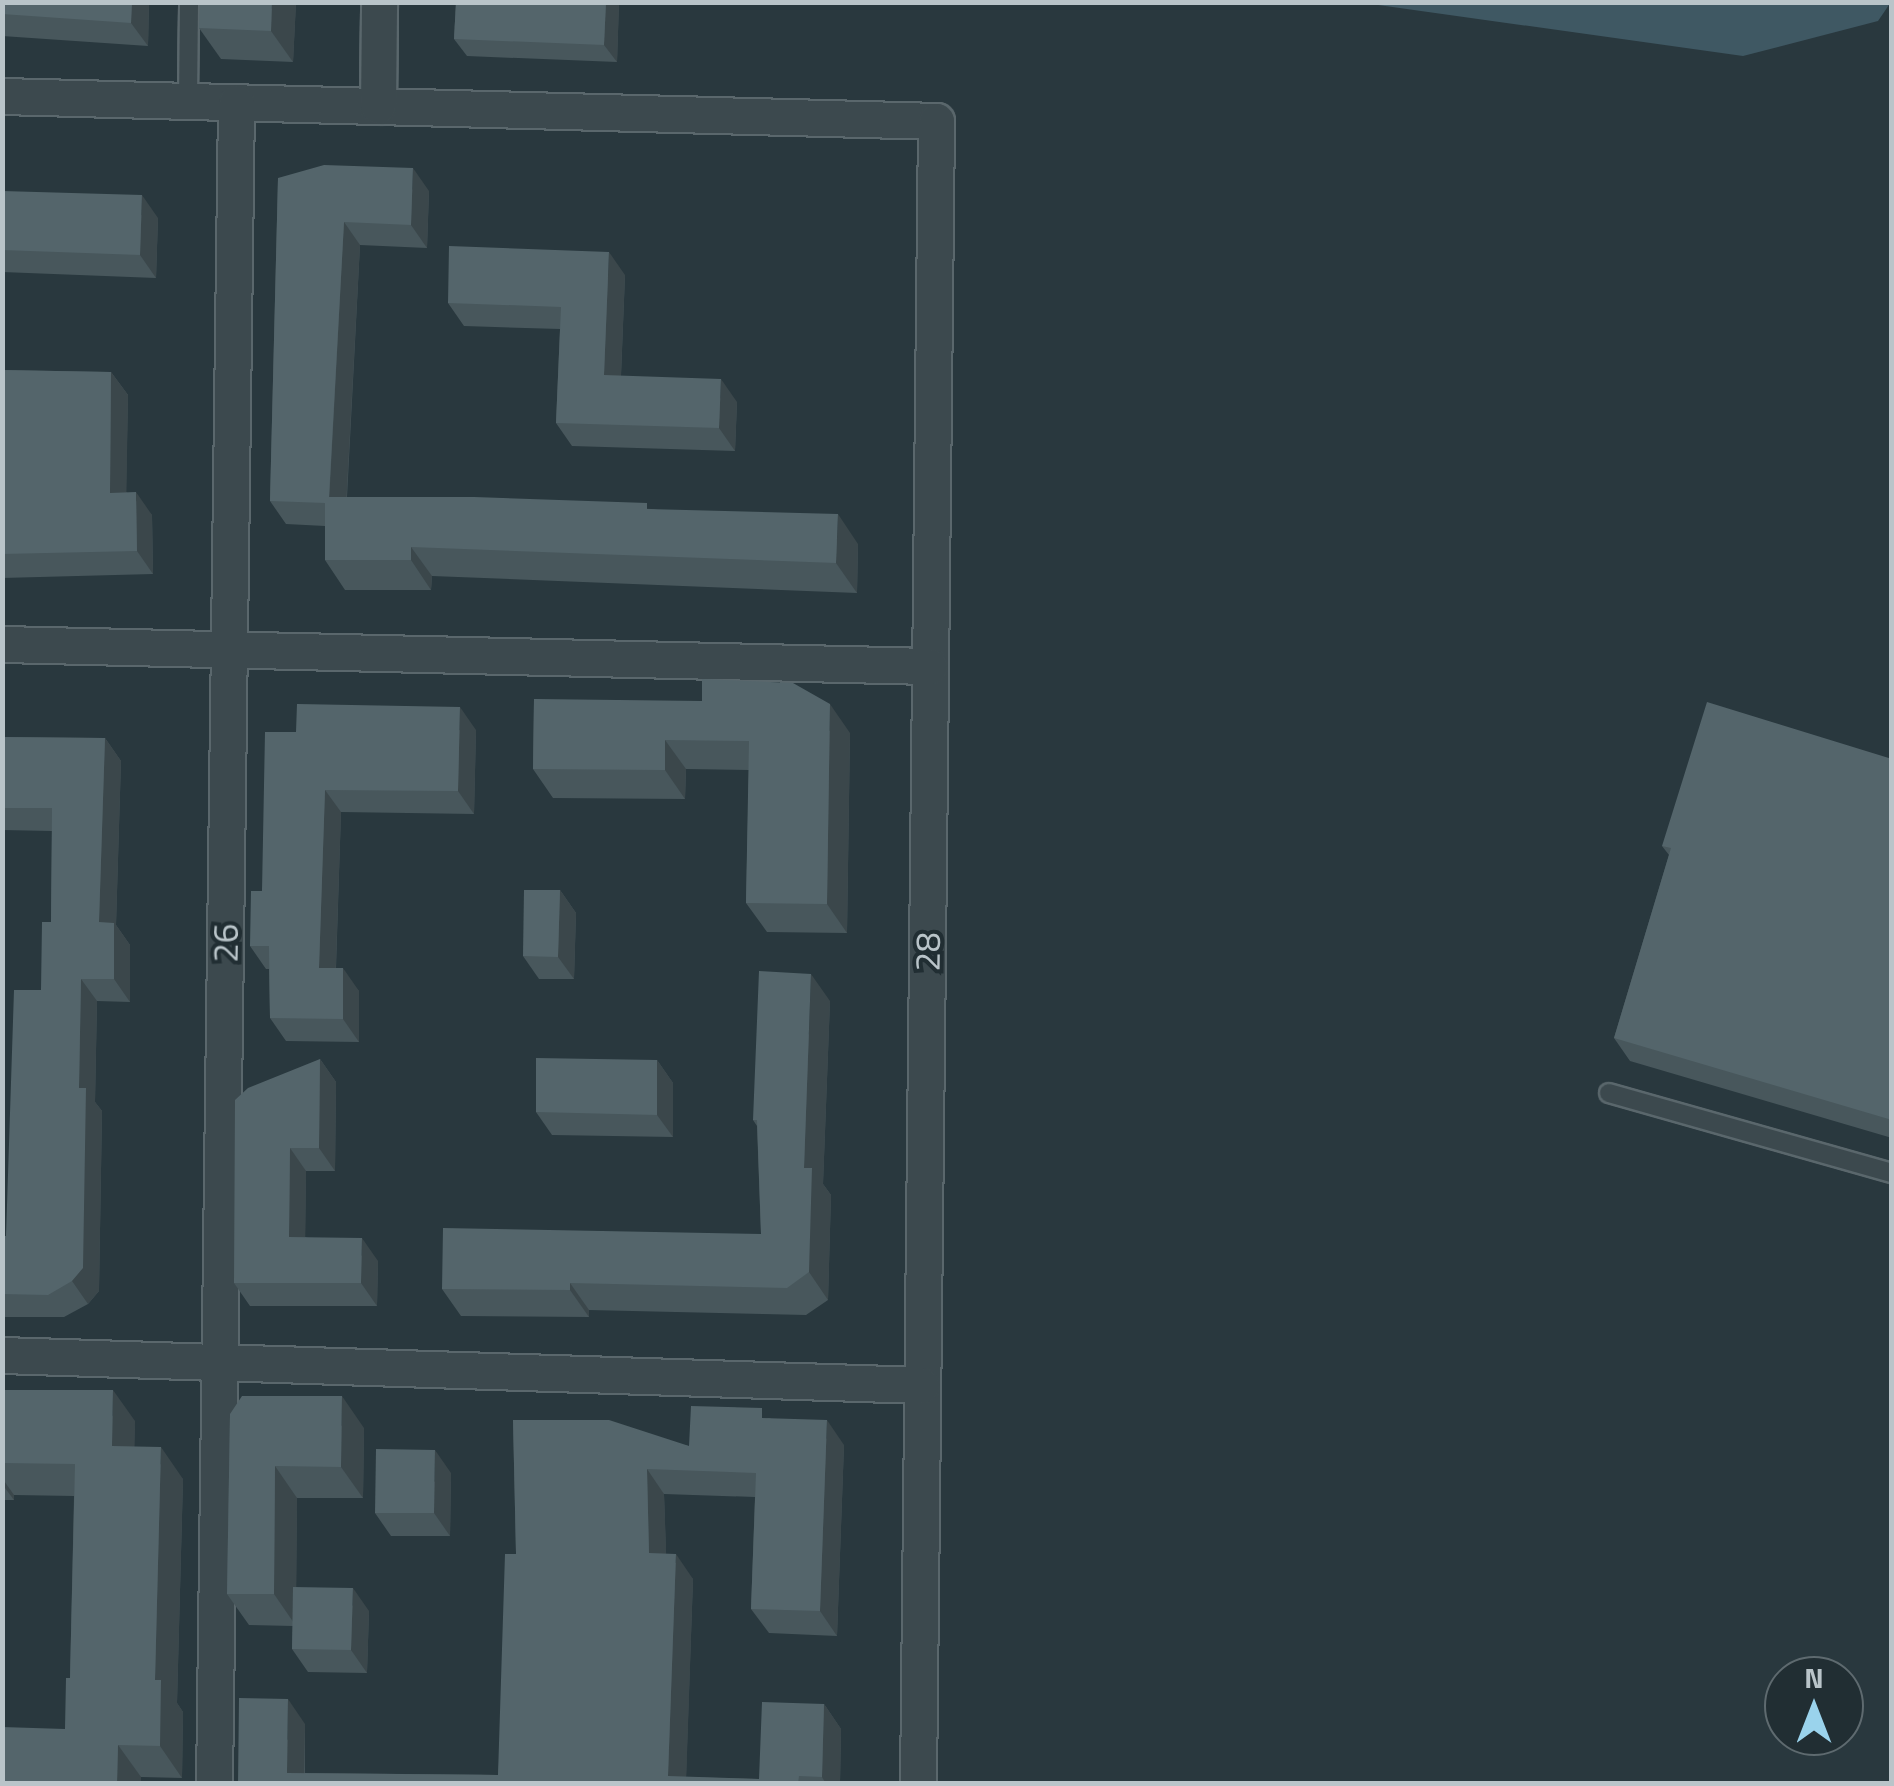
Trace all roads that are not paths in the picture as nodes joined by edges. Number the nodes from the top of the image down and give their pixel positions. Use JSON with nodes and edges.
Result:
{"nodes":[{"id":1,"x":189,"y":2,"type":"edge"},
{"id":2,"x":379,"y":2,"type":"edge"},
{"id":3,"x":2,"y":96,"type":"edge"},
{"id":4,"x":188,"y":100,"type":"junction"},
{"id":5,"x":236,"y":102,"type":"junction"},
{"id":6,"x":378,"y":106,"type":"junction"},
{"id":7,"x":2,"y":644,"type":"edge"},
{"id":8,"x":228,"y":650,"type":"junction"},
{"id":9,"x":930,"y":666,"type":"junction"},
{"id":10,"x":1610,"y":1093,"type":"dead end"},
{"id":11,"x":1892,"y":1173,"type":"edge"},
{"id":12,"x":2,"y":1355,"type":"edge"},
{"id":13,"x":220,"y":1362,"type":"junction"},
{"id":14,"x":922,"y":1386,"type":"junction"},
{"id":15,"x":214,"y":1784,"type":"edge"},
{"id":16,"x":918,"y":1784,"type":"edge"}],
"edges":[{"from":1,"to":4,"type":"lane"},
{"from":2,"to":6,"type":"street"},
{"from":3,"to":4,"type":"street"},
{"from":4,"to":5,"type":"street"},
{"from":5,"to":6,"type":"street"},
{"from":5,"to":8,"type":"street","name":"26"},
{"from":6,"to":9,"type":"street","name":"28"},
{"from":7,"to":8,"type":"street"},
{"from":8,"to":9,"type":"street"},
{"from":8,"to":13,"type":"street","name":"26"},
{"from":9,"to":14,"type":"street","name":"28"},
{"from":10,"to":11,"type":"lane"},
{"from":12,"to":13,"type":"street"},
{"from":13,"to":14,"type":"street"},
{"from":13,"to":15,"type":"street","name":"26"},
{"from":14,"to":16,"type":"street","name":"28"}]}
